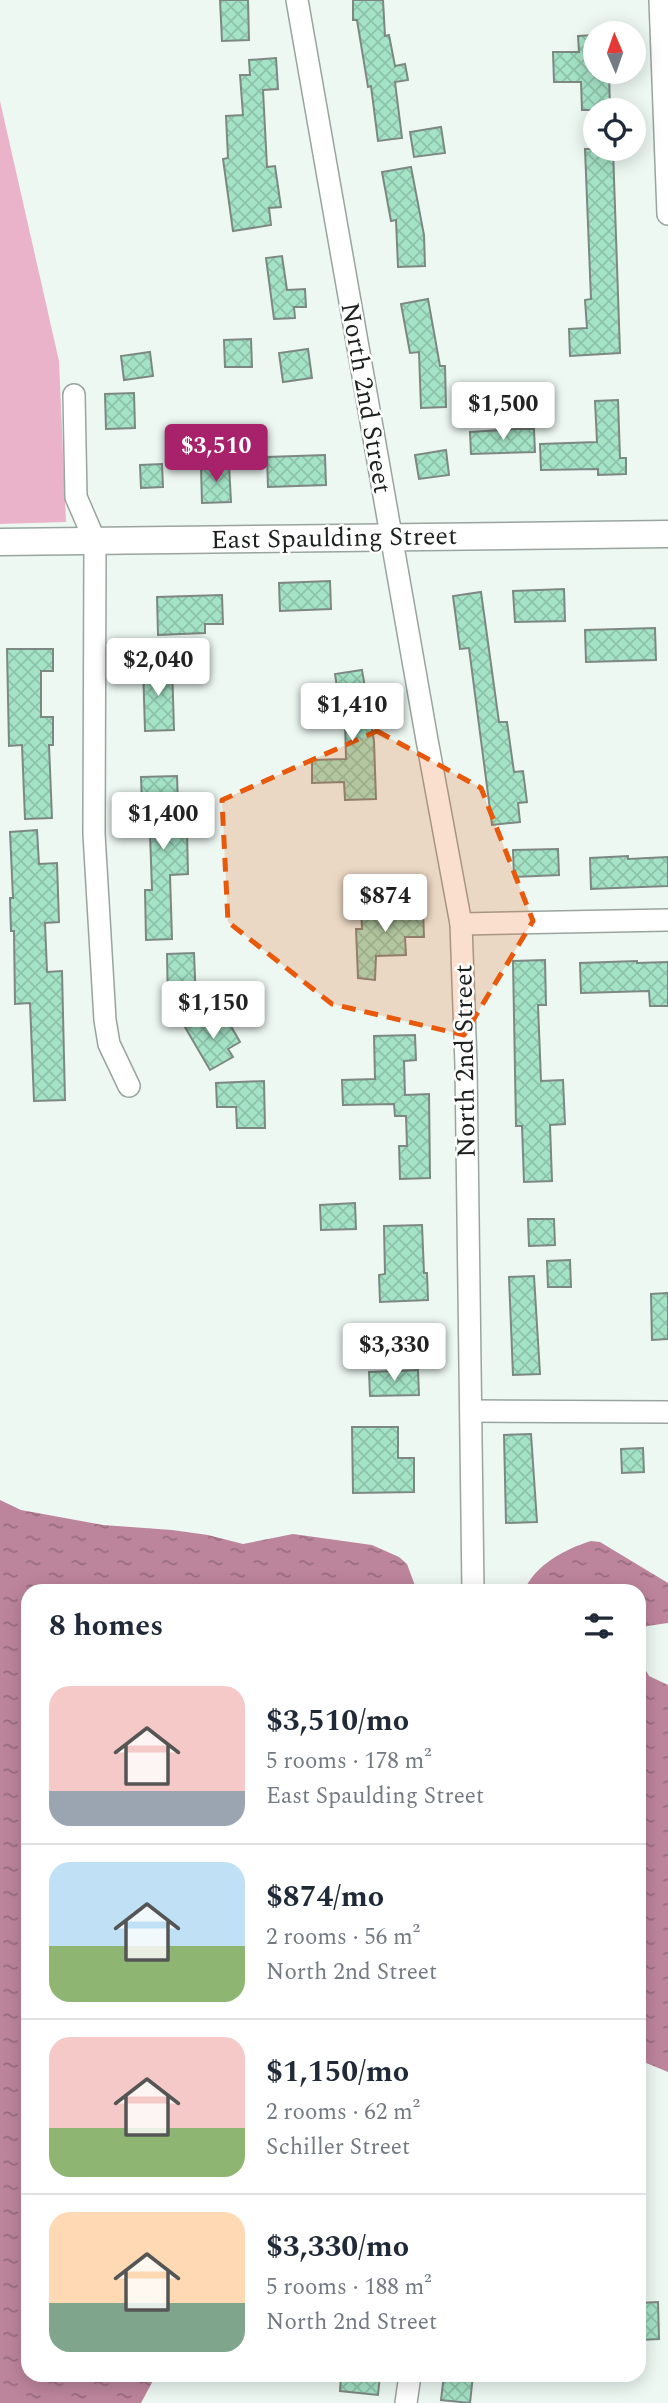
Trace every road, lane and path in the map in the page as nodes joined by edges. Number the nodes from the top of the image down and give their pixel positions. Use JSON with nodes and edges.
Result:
{"nodes":[{"id":1,"x":297,"y":0,"type":"edge"},
{"id":2,"x":660,"y":0,"type":"edge"},
{"id":3,"x":668,"y":214,"type":"edge"},
{"id":4,"x":74,"y":395,"type":"dead end"},
{"id":5,"x":668,"y":534,"type":"edge"},
{"id":6,"x":391,"y":537,"type":"junction"},
{"id":7,"x":95,"y":541,"type":"junction"},
{"id":8,"x":0,"y":542,"type":"edge"},
{"id":9,"x":668,"y":920,"type":"edge"},
{"id":10,"x":461,"y":923,"type":"junction"},
{"id":11,"x":129,"y":1086,"type":"dead end"},
{"id":12,"x":471,"y":1411,"type":"junction"},
{"id":13,"x":668,"y":1412,"type":"edge"},
{"id":14,"x":473,"y":1584,"type":"edge"},
{"id":15,"x":409,"y":2382,"type":"edge"},
{"id":16,"x":406,"y":2403,"type":"edge"}],
"edges":[{"from":1,"to":6,"type":"street","name":"North 2nd Street"},
{"from":2,"to":3,"type":"street"},
{"from":4,"to":7,"type":"street"},
{"from":5,"to":6,"type":"street","name":"East Spaulding Street"},
{"from":6,"to":7,"type":"street","name":"East Spaulding Street"},
{"from":6,"to":10,"type":"street","name":"North 2nd Street"},
{"from":7,"to":8,"type":"street","name":"East Spaulding Street"},
{"from":7,"to":11,"type":"street"},
{"from":9,"to":10,"type":"street"},
{"from":10,"to":12,"type":"street","name":"North 2nd Street"},
{"from":12,"to":13,"type":"street"},
{"from":12,"to":14,"type":"street","name":"North 2nd Street"},
{"from":15,"to":16,"type":"street"}]}
